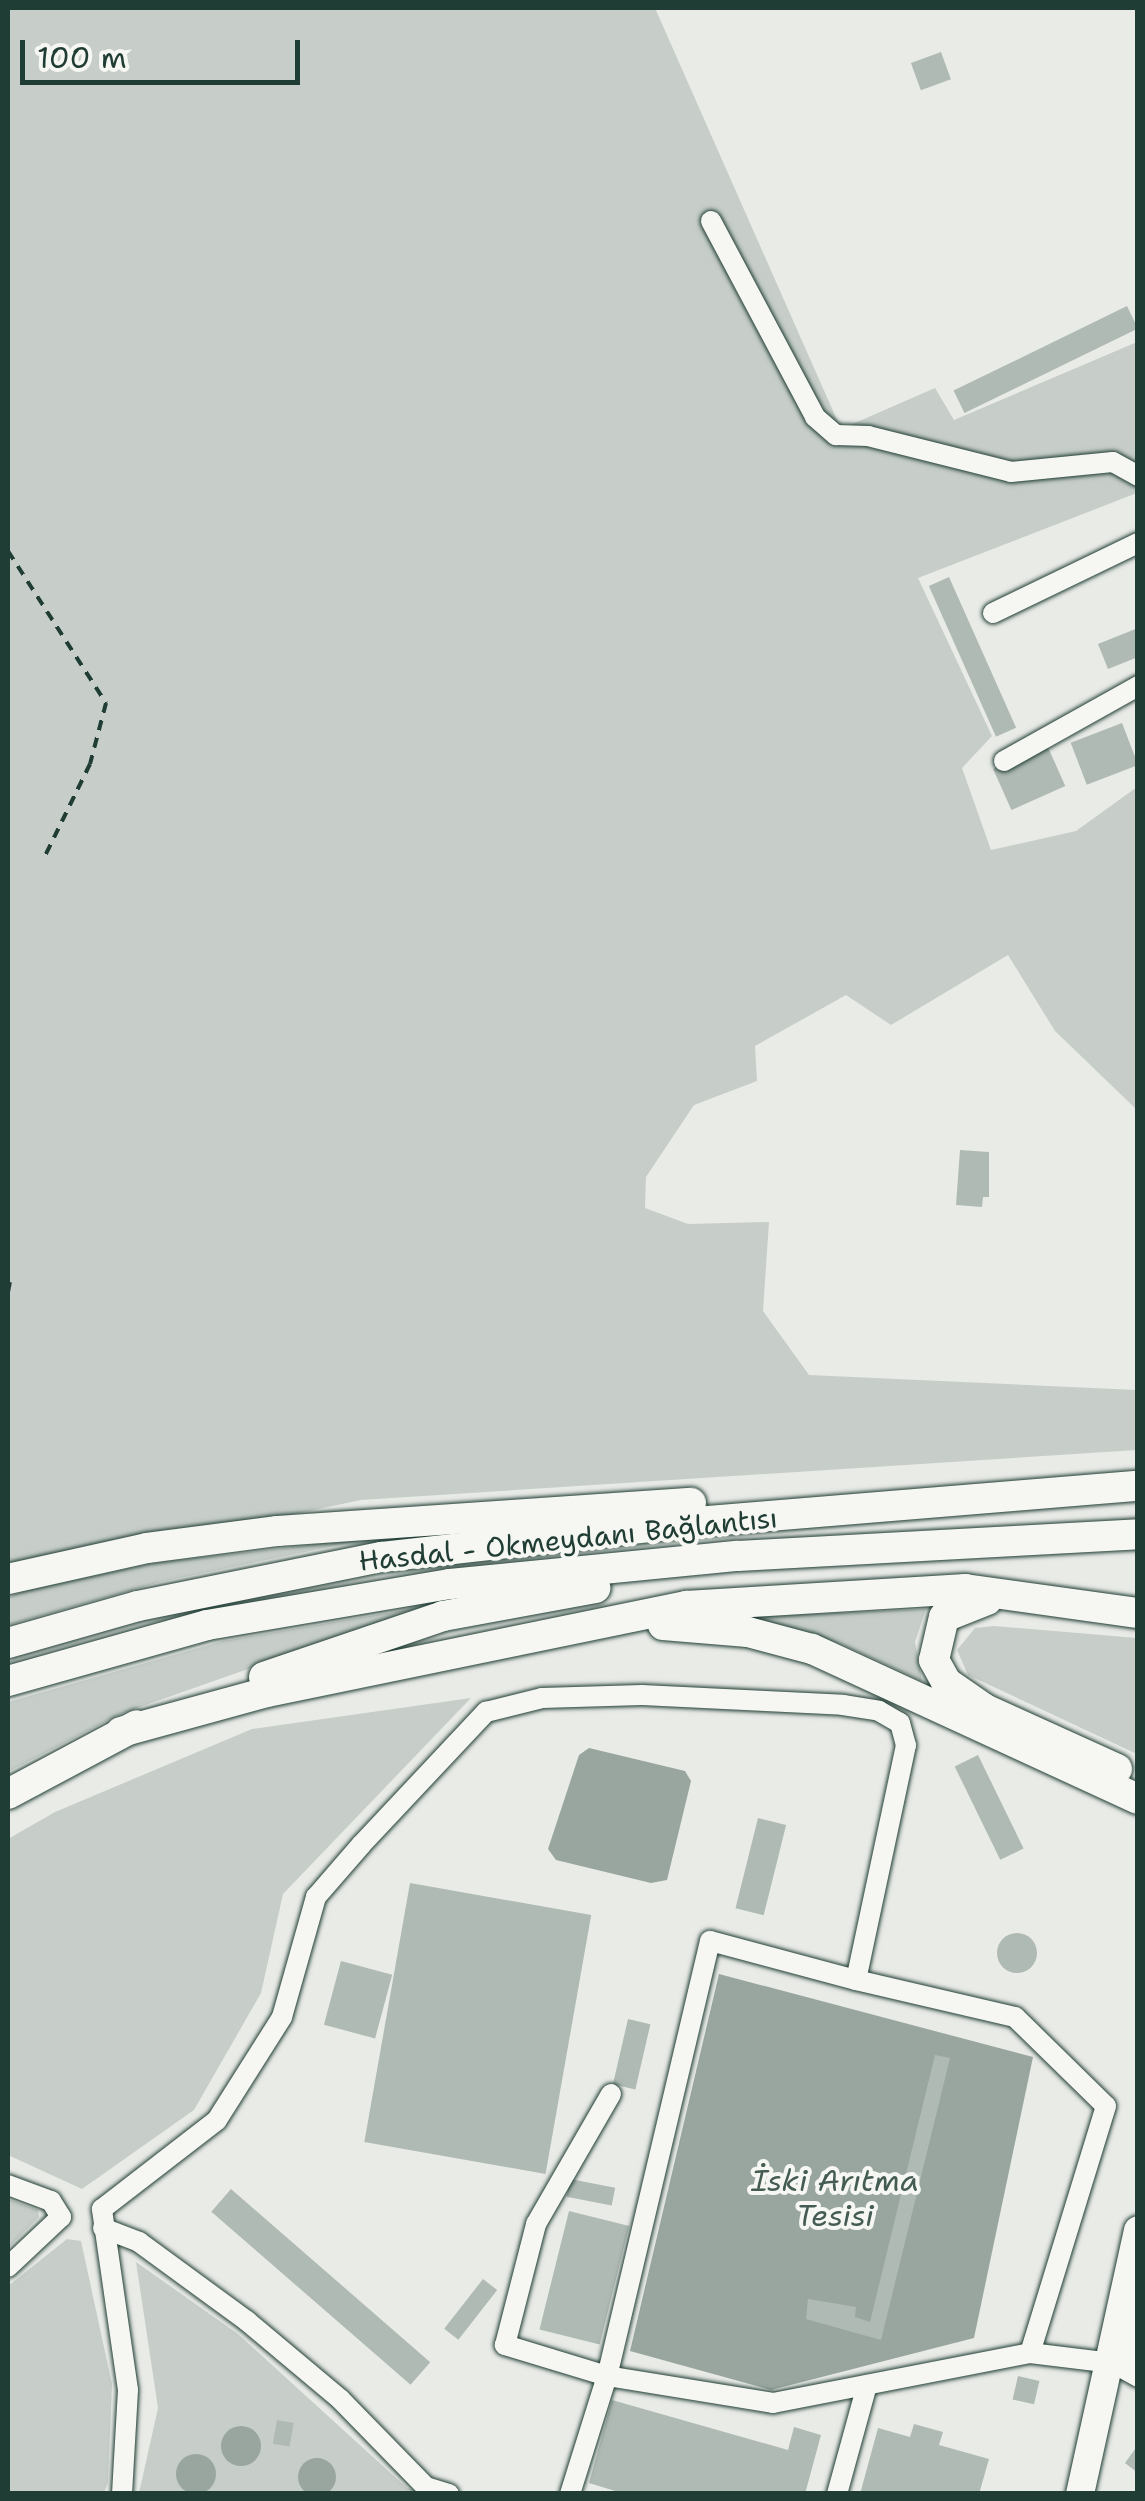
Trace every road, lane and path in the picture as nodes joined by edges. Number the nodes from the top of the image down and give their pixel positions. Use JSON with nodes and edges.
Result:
{"nodes":[{"id":1,"x":711,"y":222,"type":"dead end"},
{"id":2,"x":1138,"y":476,"type":"edge"},
{"id":3,"x":1138,"y":543,"type":"edge"},
{"id":4,"x":8,"y":551,"type":"edge"},
{"id":5,"x":992,"y":613,"type":"dead end"},
{"id":6,"x":1138,"y":686,"type":"edge"},
{"id":7,"x":1004,"y":761,"type":"dead end"},
{"id":8,"x":45,"y":856,"type":"dead end"},
{"id":9,"x":10,"y":1282,"type":"dead end"},
{"id":10,"x":8,"y":1292,"type":"edge"},
{"id":11,"x":1138,"y":1486,"type":"edge"},
{"id":12,"x":927,"y":1506,"type":"junction"},
{"id":13,"x":1138,"y":1534,"type":"edge"},
{"id":14,"x":860,"y":1549,"type":"junction"},
{"id":15,"x":8,"y":1579,"type":"edge"},
{"id":16,"x":1005,"y":1598,"type":"junction"},
{"id":17,"x":1138,"y":1600,"type":"edge"},
{"id":18,"x":1138,"y":1614,"type":"edge"},
{"id":19,"x":556,"y":1635,"type":"junction"},
{"id":20,"x":8,"y":1644,"type":"edge"},
{"id":21,"x":8,"y":1681,"type":"edge"},
{"id":22,"x":121,"y":1732,"type":"junction"},
{"id":23,"x":1138,"y":1777,"type":"edge"},
{"id":24,"x":8,"y":1794,"type":"edge"},
{"id":25,"x":1138,"y":1799,"type":"edge"},
{"id":26,"x":856,"y":1980,"type":"junction"},
{"id":27,"x":611,"y":2094,"type":"dead end"},
{"id":28,"x":8,"y":2185,"type":"edge"},
{"id":29,"x":104,"y":2228,"type":"junction"},
{"id":30,"x":1138,"y":2230,"type":"edge"},
{"id":31,"x":8,"y":2267,"type":"edge"},
{"id":32,"x":1138,"y":2314,"type":"edge"},
{"id":33,"x":1030,"y":2353,"type":"junction"},
{"id":34,"x":1129,"y":2366,"type":"edge"},
{"id":35,"x":606,"y":2376,"type":"junction"},
{"id":36,"x":866,"y":2386,"type":"junction"},
{"id":37,"x":122,"y":2494,"type":"edge"},
{"id":38,"x":449,"y":2494,"type":"edge"},
{"id":39,"x":570,"y":2494,"type":"edge"},
{"id":40,"x":837,"y":2494,"type":"edge"},
{"id":41,"x":1080,"y":2494,"type":"edge"}],
"edges":[{"from":1,"to":2,"type":"street"},
{"from":3,"to":5,"type":"street"},
{"from":4,"to":8,"type":"path"},
{"from":6,"to":7,"type":"street"},
{"from":9,"to":10,"type":"path"},
{"from":11,"to":12,"type":"highway","name":"Hasdal - Okmeydanı Bağlantısı"},
{"from":12,"to":15,"type":"highway"},
{"from":12,"to":20,"type":"highway","name":"Hasdal - Okmeydanı Bağlantısı"},
{"from":13,"to":14,"type":"highway","name":"Hasdal - Okmeydanı Bağlantısı"},
{"from":14,"to":21,"type":"highway","name":"Hasdal - Okmeydanı Bağlantısı"},
{"from":14,"to":22,"type":"highway"},
{"from":16,"to":17,"type":"street"},
{"from":16,"to":18,"type":"highway"},
{"from":16,"to":19,"type":"highway"},
{"from":16,"to":23,"type":"highway"},
{"from":19,"to":22,"type":"highway"},
{"from":19,"to":25,"type":"highway"},
{"from":22,"to":24,"type":"highway"},
{"from":26,"to":29,"type":"street"},
{"from":26,"to":33,"type":"street"},
{"from":26,"to":35,"type":"street"},
{"from":27,"to":35,"type":"street"},
{"from":28,"to":31,"type":"street"},
{"from":29,"to":37,"type":"street"},
{"from":29,"to":38,"type":"street"},
{"from":30,"to":34,"type":"main road"},
{"from":32,"to":34,"type":"main road"},
{"from":33,"to":34,"type":"street"},
{"from":33,"to":36,"type":"street"},
{"from":34,"to":41,"type":"main road"},
{"from":35,"to":36,"type":"street"},
{"from":35,"to":39,"type":"street"},
{"from":36,"to":40,"type":"street"}]}
